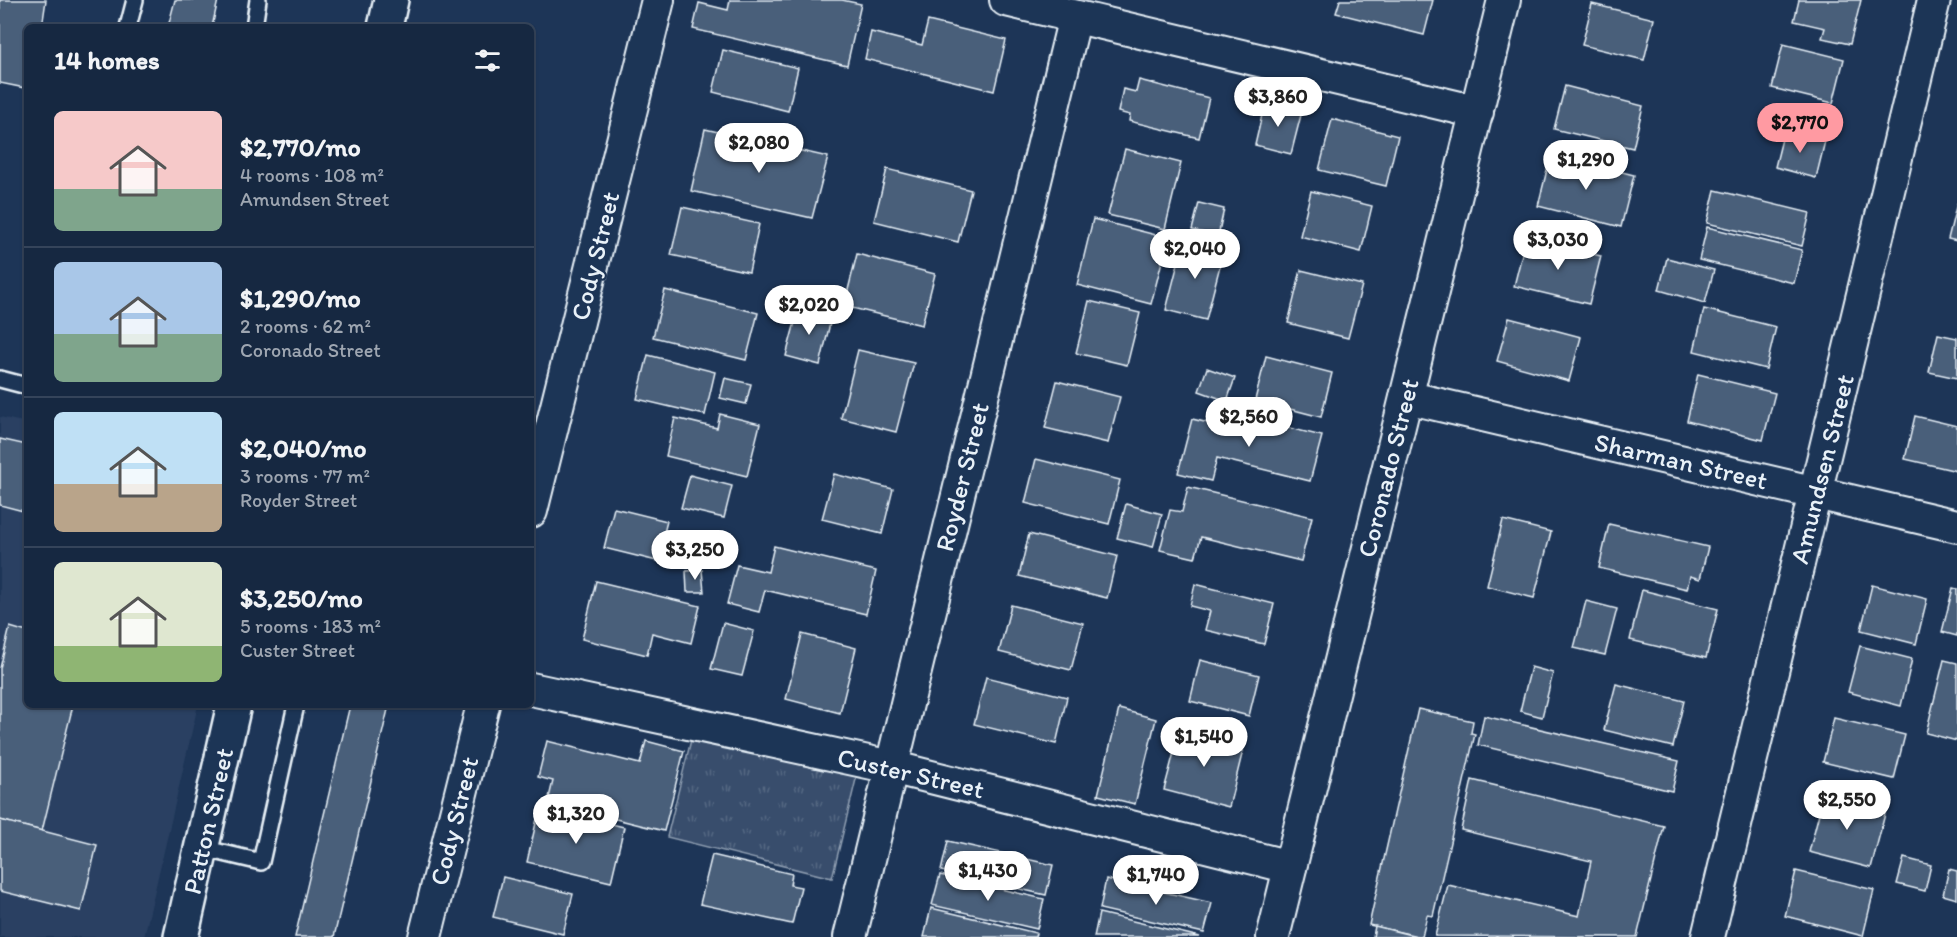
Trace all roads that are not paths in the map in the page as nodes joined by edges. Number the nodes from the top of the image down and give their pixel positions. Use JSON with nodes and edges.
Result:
{"nodes":[{"id":1,"x":135,"y":0,"type":"edge"},
{"id":2,"x":258,"y":0,"type":"edge"},
{"id":3,"x":391,"y":0,"type":"edge"},
{"id":4,"x":658,"y":0,"type":"edge"},
{"id":5,"x":1006,"y":0,"type":"edge"},
{"id":6,"x":1504,"y":0,"type":"edge"},
{"id":7,"x":1934,"y":0,"type":"edge"},
{"id":8,"x":1075,"y":17,"type":"junction"},
{"id":9,"x":129,"y":24,"type":"edge"},
{"id":10,"x":254,"y":24,"type":"edge"},
{"id":11,"x":386,"y":24,"type":"edge"},
{"id":12,"x":1477,"y":112,"type":"junction"},
{"id":13,"x":0,"y":379,"type":"edge"},
{"id":14,"x":24,"y":385,"type":"edge"},
{"id":15,"x":1406,"y":397,"type":"junction"},
{"id":16,"x":1816,"y":493,"type":"junction"},
{"id":17,"x":534,"y":499,"type":"edge"},
{"id":18,"x":1957,"y":526,"type":"edge"},
{"id":19,"x":534,"y":690,"type":"edge"},
{"id":20,"x":233,"y":708,"type":"edge"},
{"id":21,"x":295,"y":708,"type":"edge"},
{"id":22,"x":482,"y":708,"type":"edge"},
{"id":23,"x":891,"y":768,"type":"junction"},
{"id":24,"x":202,"y":848,"type":"junction"},
{"id":25,"x":1290,"y":867,"type":"junction"},
{"id":26,"x":181,"y":937,"type":"edge"},
{"id":27,"x":425,"y":937,"type":"edge"},
{"id":28,"x":850,"y":937,"type":"edge"},
{"id":29,"x":1273,"y":937,"type":"edge"},
{"id":30,"x":1708,"y":937,"type":"edge"}],
"edges":[{"from":1,"to":9,"type":"lane"},
{"from":2,"to":10,"type":"lane"},
{"from":3,"to":11,"type":"street"},
{"from":4,"to":17,"type":"street","name":"Cody Street"},
{"from":5,"to":8,"type":"street"},
{"from":6,"to":12,"type":"street","name":"Coronado Street"},
{"from":7,"to":16,"type":"street","name":"Amundsen Street"},
{"from":8,"to":12,"type":"street"},
{"from":8,"to":23,"type":"street","name":"Royder Street"},
{"from":12,"to":15,"type":"street","name":"Coronado Street"},
{"from":13,"to":14,"type":"lane"},
{"from":15,"to":16,"type":"street","name":"Sharman Street"},
{"from":15,"to":25,"type":"street","name":"Coronado Street"},
{"from":16,"to":18,"type":"street","name":"Sharman Street"},
{"from":16,"to":30,"type":"street","name":"Amundsen Street"},
{"from":19,"to":23,"type":"street","name":"Custer Street"},
{"from":20,"to":24,"type":"street","name":"Patton Street"},
{"from":21,"to":24,"type":"lane"},
{"from":22,"to":27,"type":"street","name":"Cody Street"},
{"from":23,"to":25,"type":"street","name":"Custer Street"},
{"from":23,"to":28,"type":"street","name":"Royder Street"},
{"from":24,"to":26,"type":"street","name":"Patton Street"},
{"from":25,"to":29,"type":"street","name":"Coronado Street"}]}
